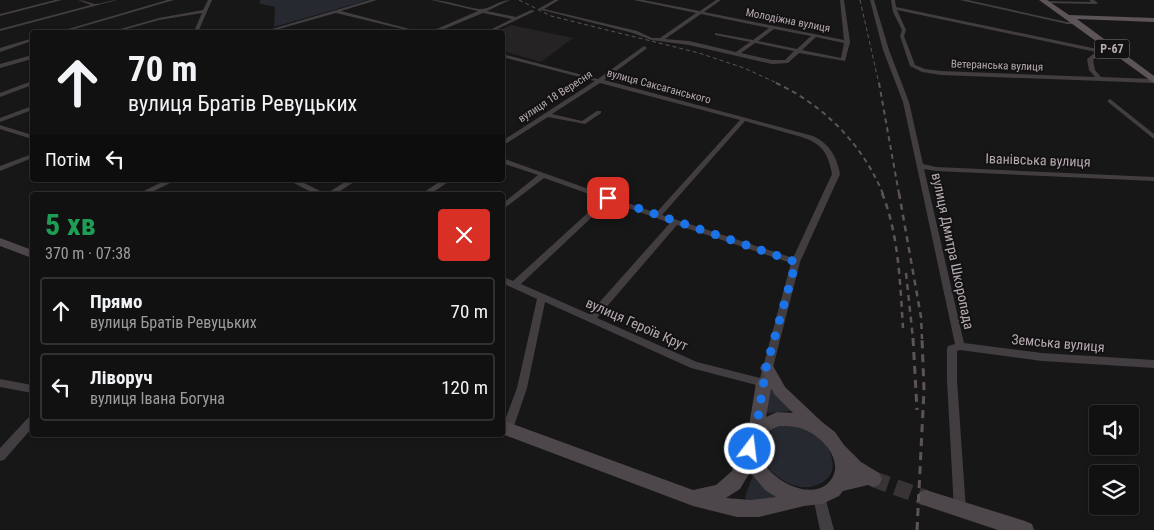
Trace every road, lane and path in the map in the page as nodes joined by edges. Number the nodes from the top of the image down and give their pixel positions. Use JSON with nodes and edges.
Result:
{"nodes":[{"id":1,"x":60,"y":0,"type":"edge"},
{"id":2,"x":80,"y":0,"type":"edge"},
{"id":3,"x":115,"y":0,"type":"edge"},
{"id":4,"x":172,"y":0,"type":"edge"},
{"id":5,"x":210,"y":0,"type":"edge"},
{"id":6,"x":375,"y":0,"type":"edge"},
{"id":7,"x":433,"y":0,"type":"edge"},
{"id":8,"x":508,"y":0,"type":"edge"},
{"id":9,"x":557,"y":0,"type":"edge"},
{"id":10,"x":636,"y":0,"type":"edge"},
{"id":11,"x":719,"y":0,"type":"edge"},
{"id":12,"x":842,"y":0,"type":"edge"},
{"id":13,"x":872,"y":0,"type":"edge"},
{"id":14,"x":893,"y":0,"type":"edge"},
{"id":15,"x":962,"y":0,"type":"edge"},
{"id":16,"x":1091,"y":0,"type":"edge"},
{"id":17,"x":1044,"y":1,"type":"edge"},
{"id":18,"x":95,"y":5,"type":"junction"},
{"id":19,"x":895,"y":8,"type":"junction"},
{"id":20,"x":206,"y":11,"type":"junction"},
{"id":21,"x":533,"y":11,"type":"dead end"},
{"id":22,"x":337,"y":12,"type":"junction"},
{"id":23,"x":481,"y":12,"type":"junction"},
{"id":24,"x":699,"y":13,"type":"junction"},
{"id":25,"x":0,"y":15,"type":"edge"},
{"id":26,"x":1069,"y":17,"type":"junction"},
{"id":27,"x":517,"y":19,"type":"junction"},
{"id":28,"x":1154,"y":20,"type":"edge"},
{"id":29,"x":1078,"y":23,"type":"junction"},
{"id":30,"x":772,"y":28,"type":"junction"},
{"id":31,"x":0,"y":30,"type":"edge"},
{"id":32,"x":67,"y":30,"type":"edge"},
{"id":33,"x":119,"y":30,"type":"edge"},
{"id":34,"x":197,"y":30,"type":"edge"},
{"id":35,"x":271,"y":30,"type":"edge"},
{"id":36,"x":411,"y":30,"type":"edge"},
{"id":37,"x":439,"y":30,"type":"edge"},
{"id":38,"x":492,"y":30,"type":"edge"},
{"id":39,"x":717,"y":34,"type":"dead end"},
{"id":40,"x":814,"y":36,"type":"junction"},
{"id":41,"x":662,"y":39,"type":"junction"},
{"id":42,"x":30,"y":41,"type":"edge"},
{"id":43,"x":754,"y":42,"type":"junction"},
{"id":44,"x":847,"y":42,"type":"junction"},
{"id":45,"x":644,"y":48,"type":"dead end"},
{"id":46,"x":0,"y":50,"type":"edge"},
{"id":47,"x":797,"y":51,"type":"junction"},
{"id":48,"x":1100,"y":52,"type":"junction"},
{"id":49,"x":737,"y":54,"type":"junction"},
{"id":50,"x":1118,"y":54,"type":"junction"},
{"id":51,"x":505,"y":56,"type":"edge"},
{"id":52,"x":30,"y":58,"type":"edge"},
{"id":53,"x":0,"y":66,"type":"edge"},
{"id":54,"x":1100,"y":79,"type":"junction"},
{"id":55,"x":599,"y":81,"type":"junction"},
{"id":56,"x":1154,"y":81,"type":"edge"},
{"id":57,"x":30,"y":84,"type":"edge"},
{"id":58,"x":0,"y":94,"type":"edge"},
{"id":59,"x":1110,"y":101,"type":"dead end"},
{"id":60,"x":30,"y":109,"type":"edge"},
{"id":61,"x":599,"y":112,"type":"dead end"},
{"id":62,"x":547,"y":114,"type":"junction"},
{"id":63,"x":2,"y":118,"type":"edge"},
{"id":64,"x":744,"y":119,"type":"junction"},
{"id":65,"x":0,"y":127,"type":"edge"},
{"id":66,"x":30,"y":136,"type":"edge"},
{"id":67,"x":811,"y":137,"type":"joint"},
{"id":68,"x":1154,"y":137,"type":"edge"},
{"id":69,"x":505,"y":142,"type":"edge"},
{"id":70,"x":30,"y":157,"type":"edge"},
{"id":71,"x":505,"y":161,"type":"edge"},
{"id":72,"x":921,"y":166,"type":"junction"},
{"id":73,"x":0,"y":169,"type":"edge"},
{"id":74,"x":543,"y":175,"type":"junction"},
{"id":75,"x":1154,"y":179,"type":"edge"},
{"id":76,"x":168,"y":182,"type":"edge"},
{"id":77,"x":296,"y":182,"type":"edge"},
{"id":78,"x":350,"y":182,"type":"edge"},
{"id":79,"x":444,"y":182,"type":"edge"},
{"id":80,"x":146,"y":192,"type":"edge"},
{"id":81,"x":317,"y":192,"type":"edge"},
{"id":82,"x":333,"y":192,"type":"edge"},
{"id":83,"x":429,"y":192,"type":"edge"},
{"id":84,"x":608,"y":198,"type":"junction"},
{"id":85,"x":505,"y":206,"type":"edge"},
{"id":86,"x":657,"y":216,"type":"junction"},
{"id":87,"x":675,"y":222,"type":"junction"},
{"id":88,"x":0,"y":242,"type":"edge"},
{"id":89,"x":30,"y":253,"type":"edge"},
{"id":90,"x":796,"y":262,"type":"junction"},
{"id":91,"x":505,"y":280,"type":"edge"},
{"id":92,"x":515,"y":284,"type":"junction"},
{"id":93,"x":542,"y":297,"type":"junction"},
{"id":94,"x":590,"y":319,"type":"junction"},
{"id":95,"x":960,"y":346,"type":"junction"},
{"id":96,"x":1154,"y":364,"type":"edge"},
{"id":97,"x":765,"y":376,"type":"junction"},
{"id":98,"x":0,"y":383,"type":"edge"},
{"id":99,"x":30,"y":389,"type":"edge"},
{"id":100,"x":30,"y":423,"type":"edge"},
{"id":101,"x":505,"y":428,"type":"edge"},
{"id":102,"x":756,"y":430,"type":"junction"},
{"id":103,"x":821,"y":430,"type":"junction"},
{"id":104,"x":837,"y":447,"type":"junction"},
{"id":105,"x":750,"y":449,"type":"junction"},
{"id":106,"x":0,"y":456,"type":"edge"},
{"id":107,"x":840,"y":484,"type":"junction"},
{"id":108,"x":812,"y":497,"type":"junction"},
{"id":109,"x":693,"y":498,"type":"junction"},
{"id":110,"x":926,"y":498,"type":"tunnel mouth"},
{"id":111,"x":960,"y":510,"type":"junction"},
{"id":112,"x":827,"y":530,"type":"edge"},
{"id":113,"x":1026,"y":530,"type":"edge"}],
"edges":[{"from":1,"to":25,"type":"street"},
{"from":2,"to":18,"type":"street"},
{"from":3,"to":18,"type":"street"},
{"from":4,"to":32,"type":"street"},
{"from":5,"to":20,"type":"street"},
{"from":6,"to":22,"type":"street"},
{"from":7,"to":23,"type":"street"},
{"from":8,"to":23,"type":"street"},
{"from":9,"to":41,"type":"street"},
{"from":10,"to":24,"type":"street","name":"Молодіжна вулиця"},
{"from":11,"to":24,"type":"street"},
{"from":12,"to":44,"type":"street"},
{"from":13,"to":72,"type":"street","name":"вулиця Дмитра Шкоропада"},
{"from":14,"to":19,"type":"street","name":"Ветеранська вулиця"},
{"from":15,"to":29,"type":"street"},
{"from":16,"to":17,"type":"street"},
{"from":17,"to":26,"type":"main road","number":"Р-67"},
{"from":18,"to":31,"type":"street"},
{"from":19,"to":48,"type":"street"},
{"from":19,"to":54,"type":"street","name":"Ветеранська вулиця"},
{"from":20,"to":33,"type":"street"},
{"from":20,"to":34,"type":"street"},
{"from":21,"to":27,"type":"street"},
{"from":22,"to":35,"type":"street"},
{"from":22,"to":36,"type":"street"},
{"from":23,"to":27,"type":"street"},
{"from":23,"to":37,"type":"street"},
{"from":24,"to":30,"type":"street","name":"Молодіжна вулиця"},
{"from":24,"to":41,"type":"street"},
{"from":26,"to":28,"type":"main road"},
{"from":26,"to":29,"type":"main road","number":"Р-67"},
{"from":27,"to":38,"type":"street"},
{"from":29,"to":50,"type":"main road","number":"Р-67"},
{"from":30,"to":40,"type":"street","name":"Молодіжна вулиця"},
{"from":30,"to":43,"type":"street"},
{"from":39,"to":43,"type":"street"},
{"from":40,"to":44,"type":"street","name":"Молодіжна вулиця"},
{"from":40,"to":47,"type":"street"},
{"from":41,"to":49,"type":"street"},
{"from":42,"to":46,"type":"street"},
{"from":43,"to":47,"type":"street"},
{"from":43,"to":49,"type":"street"},
{"from":44,"to":47,"type":"street"},
{"from":45,"to":55,"type":"street","name":"вулиця 18 Вересня"},
{"from":47,"to":49,"type":"street"},
{"from":48,"to":50,"type":"street"},
{"from":48,"to":54,"type":"street"},
{"from":50,"to":56,"type":"main road","number":"Р-67"},
{"from":51,"to":55,"type":"street","name":"вулиця Саксаганського"},
{"from":52,"to":53,"type":"street"},
{"from":54,"to":56,"type":"street","name":"Ветеранська вулиця"},
{"from":55,"to":62,"type":"street","name":"вулиця 18 Вересня"},
{"from":55,"to":64,"type":"street","name":"вулиця Саксаганського"},
{"from":57,"to":58,"type":"street"},
{"from":59,"to":68,"type":"street"},
{"from":60,"to":63,"type":"street"},
{"from":61,"to":62,"type":"street"},
{"from":62,"to":69,"type":"street","name":"вулиця 18 Вересня"},
{"from":64,"to":67,"type":"street","name":"вулиця Саксаганського"},
{"from":64,"to":86,"type":"street"},
{"from":65,"to":66,"type":"street"},
{"from":67,"to":90,"type":"street"},
{"from":70,"to":73,"type":"street"},
{"from":71,"to":74,"type":"street"},
{"from":72,"to":75,"type":"street","name":"Іванівська вулиця"},
{"from":72,"to":95,"type":"street","name":"вулиця Дмитра Шкоропада"},
{"from":74,"to":84,"type":"street"},
{"from":74,"to":85,"type":"street"},
{"from":76,"to":80,"type":"street"},
{"from":77,"to":81,"type":"street"},
{"from":78,"to":82,"type":"street"},
{"from":79,"to":83,"type":"street"},
{"from":84,"to":86,"type":"street"},
{"from":84,"to":92,"type":"street"},
{"from":86,"to":87,"type":"street"},
{"from":87,"to":90,"type":"street"},
{"from":87,"to":94,"type":"street"},
{"from":88,"to":89,"type":"main road"},
{"from":90,"to":97,"type":"street"},
{"from":91,"to":92,"type":"street","name":"вулиця Героїв Крут"},
{"from":92,"to":93,"type":"street","name":"вулиця Героїв Крут"},
{"from":93,"to":94,"type":"street","name":"вулиця Героїв Крут"},
{"from":93,"to":101,"type":"street"},
{"from":94,"to":97,"type":"street","name":"вулиця Героїв Крут"},
{"from":95,"to":96,"type":"street","name":"Земська вулиця"},
{"from":95,"to":111,"type":"street","name":"вулиця Дмитра Шкоропада"},
{"from":97,"to":102,"type":"main road"},
{"from":97,"to":103,"type":"main road"},
{"from":98,"to":99,"type":"street"},
{"from":100,"to":106,"type":"street"},
{"from":101,"to":109,"type":"main road"},
{"from":102,"to":103,"type":"main road"},
{"from":102,"to":105,"type":"main road"},
{"from":103,"to":104,"type":"main road"},
{"from":104,"to":107,"type":"main road"},
{"from":104,"to":107,"type":"main road"},
{"from":105,"to":108,"type":"main road"},
{"from":105,"to":109,"type":"main road"},
{"from":107,"to":108,"type":"main road"},
{"from":108,"to":109,"type":"main road"},
{"from":108,"to":112,"type":"street"},
{"from":110,"to":111,"type":"main road"},
{"from":111,"to":113,"type":"main road"}]}
